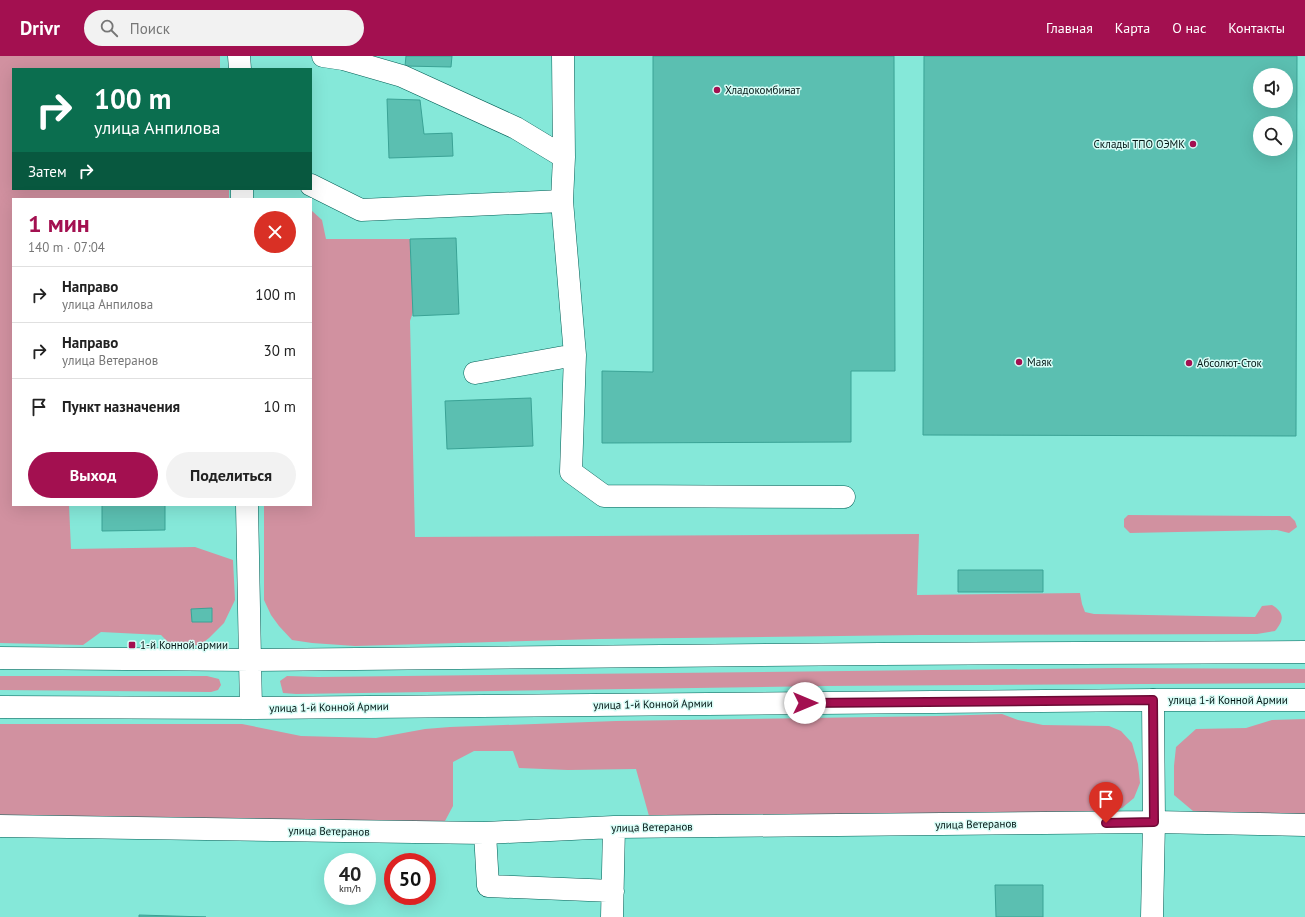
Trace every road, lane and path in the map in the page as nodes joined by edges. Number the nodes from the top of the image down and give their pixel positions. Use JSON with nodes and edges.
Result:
{"nodes":[{"id":1,"x":239,"y":56,"type":"edge"},
{"id":2,"x":323,"y":56,"type":"edge"},
{"id":3,"x":563,"y":56,"type":"edge"},
{"id":4,"x":240,"y":68,"type":"edge"},
{"id":5,"x":564,"y":157,"type":"junction"},
{"id":6,"x":312,"y":186,"type":"edge"},
{"id":7,"x":562,"y":201,"type":"junction"},
{"id":8,"x":575,"y":355,"type":"junction"},
{"id":9,"x":475,"y":373,"type":"dead end"},
{"id":10,"x":844,"y":497,"type":"dead end"},
{"id":11,"x":247,"y":506,"type":"edge"},
{"id":12,"x":1305,"y":652,"type":"edge"},
{"id":13,"x":0,"y":658,"type":"edge"},
{"id":14,"x":250,"y":660,"type":"junction"},
{"id":15,"x":1153,"y":700,"type":"junction"},
{"id":16,"x":1305,"y":700,"type":"edge"},
{"id":17,"x":0,"y":707,"type":"edge"},
{"id":18,"x":251,"y":708,"type":"junction"},
{"id":19,"x":1154,"y":822,"type":"junction"},
{"id":20,"x":1305,"y":825,"type":"edge"},
{"id":21,"x":0,"y":826,"type":"edge"},
{"id":22,"x":614,"y":827,"type":"junction"},
{"id":23,"x":485,"y":833,"type":"junction"},
{"id":24,"x":613,"y":891,"type":"junction"},
{"id":25,"x":612,"y":917,"type":"edge"},
{"id":26,"x":1152,"y":917,"type":"edge"}],
"edges":[{"from":1,"to":4,"type":"main road"},
{"from":2,"to":5,"type":"main road"},
{"from":3,"to":5,"type":"main road"},
{"from":5,"to":7,"type":"main road"},
{"from":6,"to":7,"type":"main road"},
{"from":7,"to":8,"type":"main road"},
{"from":8,"to":9,"type":"main road"},
{"from":8,"to":10,"type":"main road"},
{"from":11,"to":14,"type":"main road"},
{"from":12,"to":14,"type":"main road"},
{"from":13,"to":14,"type":"main road"},
{"from":14,"to":18,"type":"main road"},
{"from":15,"to":16,"type":"main road","name":"улица 1-й Конной Армии"},
{"from":15,"to":18,"type":"main road","name":"улица 1-й Конной Армии"},
{"from":15,"to":19,"type":"main road"},
{"from":17,"to":18,"type":"main road","name":"улица 1-й Конной Армии"},
{"from":19,"to":20,"type":"main road","name":"улица Ветеранов"},
{"from":19,"to":22,"type":"main road","name":"улица Ветеранов"},
{"from":19,"to":26,"type":"main road"},
{"from":21,"to":23,"type":"main road","name":"улица Ветеранов"},
{"from":22,"to":23,"type":"main road","name":"улица Ветеранов"},
{"from":22,"to":24,"type":"main road"},
{"from":23,"to":24,"type":"main road"},
{"from":24,"to":25,"type":"main road"}]}
